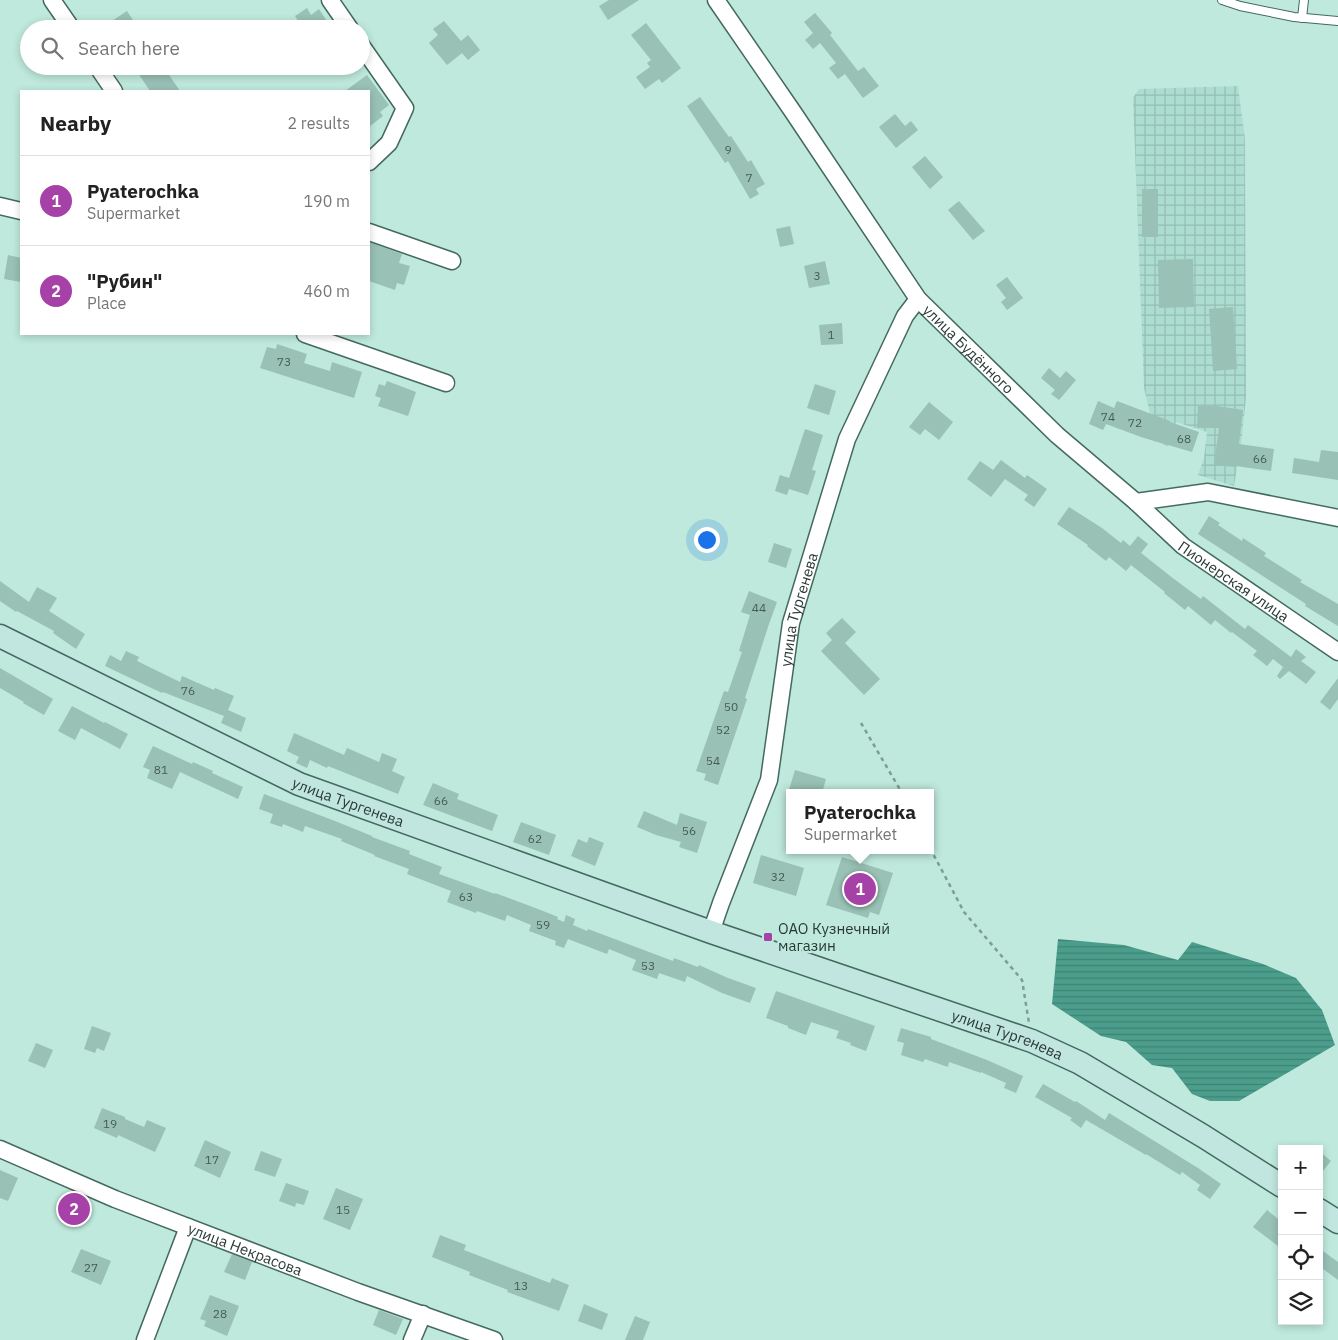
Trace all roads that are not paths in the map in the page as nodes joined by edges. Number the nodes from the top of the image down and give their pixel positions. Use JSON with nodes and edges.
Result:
{"nodes":[{"id":1,"x":52,"y":0,"type":"edge"},
{"id":2,"x":330,"y":0,"type":"edge"},
{"id":3,"x":716,"y":0,"type":"edge"},
{"id":4,"x":1222,"y":0,"type":"edge"},
{"id":5,"x":1304,"y":0,"type":"edge"},
{"id":6,"x":1302,"y":18,"type":"junction"},
{"id":7,"x":66,"y":20,"type":"edge"},
{"id":8,"x":344,"y":20,"type":"edge"},
{"id":9,"x":1338,"y":21,"type":"edge"},
{"id":10,"x":370,"y":58,"type":"edge"},
{"id":11,"x":103,"y":75,"type":"edge"},
{"id":12,"x":113,"y":90,"type":"edge"},
{"id":13,"x":370,"y":161,"type":"edge"},
{"id":14,"x":0,"y":206,"type":"edge"},
{"id":15,"x":20,"y":211,"type":"edge"},
{"id":16,"x":370,"y":232,"type":"edge"},
{"id":17,"x":452,"y":261,"type":"dead end"},
{"id":18,"x":918,"y":299,"type":"junction"},
{"id":19,"x":308,"y":335,"type":"edge"},
{"id":20,"x":446,"y":383,"type":"dead end"},
{"id":21,"x":1136,"y":502,"type":"junction"},
{"id":22,"x":1338,"y":518,"type":"edge"},
{"id":23,"x":0,"y":636,"type":"edge"},
{"id":24,"x":1338,"y":652,"type":"edge"},
{"id":25,"x":711,"y":932,"type":"junction"},
{"id":26,"x":0,"y":1149,"type":"edge"},
{"id":27,"x":1278,"y":1183,"type":"edge"},
{"id":28,"x":1323,"y":1213,"type":"edge"},
{"id":29,"x":1338,"y":1222,"type":"edge"},
{"id":30,"x":188,"y":1226,"type":"junction"},
{"id":31,"x":423,"y":1314,"type":"junction"},
{"id":32,"x":145,"y":1340,"type":"edge"},
{"id":33,"x":412,"y":1340,"type":"edge"},
{"id":34,"x":494,"y":1340,"type":"edge"}],
"edges":[{"from":1,"to":7,"type":"street"},
{"from":2,"to":8,"type":"street"},
{"from":3,"to":18,"type":"street","name":"улица Будённого"},
{"from":4,"to":6,"type":"lane"},
{"from":5,"to":6,"type":"lane"},
{"from":6,"to":9,"type":"lane"},
{"from":10,"to":13,"type":"street"},
{"from":11,"to":12,"type":"street"},
{"from":14,"to":15,"type":"street"},
{"from":16,"to":17,"type":"street"},
{"from":18,"to":21,"type":"street","name":"улица Будённого"},
{"from":18,"to":25,"type":"street","name":"улица Тургенева"},
{"from":19,"to":20,"type":"street"},
{"from":21,"to":22,"type":"street"},
{"from":21,"to":24,"type":"street","name":"Пионерская улица"},
{"from":23,"to":25,"type":"street","name":"улица Тургенева"},
{"from":25,"to":27,"type":"street","name":"улица Тургенева"},
{"from":26,"to":30,"type":"street","name":"улица Некрасова"},
{"from":28,"to":29,"type":"street"},
{"from":30,"to":31,"type":"street","name":"улица Некрасова"},
{"from":30,"to":32,"type":"street"},
{"from":31,"to":33,"type":"street"},
{"from":31,"to":34,"type":"street","name":"улица Некрасова"}]}
